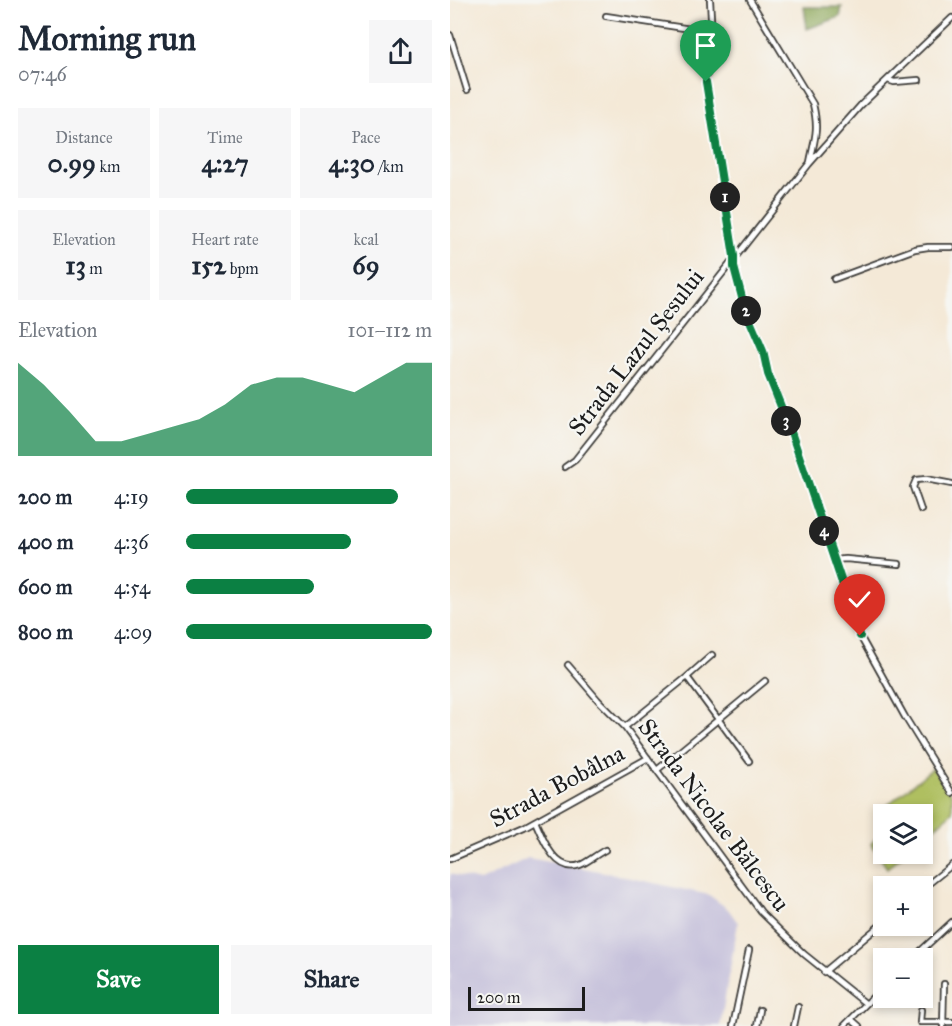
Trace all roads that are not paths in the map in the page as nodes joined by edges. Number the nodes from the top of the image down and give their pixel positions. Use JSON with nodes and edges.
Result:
{"nodes":[{"id":1,"x":710,"y":0,"type":"edge"},
{"id":2,"x":750,"y":0,"type":"edge"},
{"id":3,"x":606,"y":16,"type":"dead end"},
{"id":4,"x":952,"y":18,"type":"edge"},
{"id":5,"x":710,"y":32,"type":"junction"},
{"id":6,"x":450,"y":35,"type":"edge"},
{"id":7,"x":888,"y":80,"type":"junction"},
{"id":8,"x":919,"y":80,"type":"dead end"},
{"id":9,"x":467,"y":90,"type":"dead end"},
{"id":10,"x":809,"y":164,"type":"junction"},
{"id":11,"x":952,"y":247,"type":"edge"},
{"id":12,"x":734,"y":256,"type":"junction"},
{"id":13,"x":834,"y":279,"type":"dead end"},
{"id":14,"x":565,"y":467,"type":"dead end"},
{"id":15,"x":952,"y":484,"type":"edge"},
{"id":16,"x":921,"y":510,"type":"dead end"},
{"id":17,"x":834,"y":560,"type":"junction"},
{"id":18,"x":899,"y":564,"type":"dead end"},
{"id":19,"x":712,"y":655,"type":"dead end"},
{"id":20,"x":568,"y":664,"type":"dead end"},
{"id":21,"x":687,"y":677,"type":"junction"},
{"id":22,"x":765,"y":681,"type":"dead end"},
{"id":23,"x":719,"y":719,"type":"junction"},
{"id":24,"x":625,"y":727,"type":"junction"},
{"id":25,"x":648,"y":758,"type":"junction"},
{"id":26,"x":749,"y":761,"type":"dead end"},
{"id":27,"x":657,"y":770,"type":"junction"},
{"id":28,"x":952,"y":793,"type":"edge"},
{"id":29,"x":535,"y":821,"type":"junction"},
{"id":30,"x":605,"y":850,"type":"dead end"},
{"id":31,"x":450,"y":859,"type":"edge"},
{"id":32,"x":952,"y":865,"type":"edge"},
{"id":33,"x":933,"y":880,"type":"edge"},
{"id":34,"x":952,"y":922,"type":"edge"},
{"id":35,"x":873,"y":931,"type":"edge"},
{"id":36,"x":924,"y":948,"type":"edge"},
{"id":37,"x":749,"y":950,"type":"dead end"},
{"id":38,"x":824,"y":972,"type":"junction"},
{"id":39,"x":944,"y":984,"type":"dead end"},
{"id":40,"x":873,"y":996,"type":"edge"},
{"id":41,"x":865,"y":1003,"type":"junction"},
{"id":42,"x":798,"y":1007,"type":"dead end"},
{"id":43,"x":760,"y":1010,"type":"dead end"},
{"id":44,"x":921,"y":1010,"type":"dead end"},
{"id":45,"x":851,"y":1019,"type":"junction"},
{"id":46,"x":952,"y":1022,"type":"edge"},
{"id":47,"x":943,"y":1024,"type":"edge"},
{"id":48,"x":733,"y":1026,"type":"edge"},
{"id":49,"x":757,"y":1026,"type":"edge"},
{"id":50,"x":794,"y":1026,"type":"edge"},
{"id":51,"x":843,"y":1026,"type":"edge"},
{"id":52,"x":859,"y":1026,"type":"edge"}],
"edges":[{"from":1,"to":5,"type":"street"},
{"from":2,"to":10,"type":"street"},
{"from":3,"to":5,"type":"street"},
{"from":4,"to":7,"type":"street","name":"Strada Lazul Șesului"},
{"from":5,"to":12,"type":"street"},
{"from":6,"to":9,"type":"street"},
{"from":7,"to":8,"type":"street"},
{"from":7,"to":10,"type":"street","name":"Strada Lazul Șesului"},
{"from":10,"to":12,"type":"street","name":"Strada Lazul Șesului"},
{"from":11,"to":13,"type":"street"},
{"from":12,"to":14,"type":"street","name":"Strada Lazul Șesului"},
{"from":12,"to":17,"type":"street"},
{"from":15,"to":16,"type":"street"},
{"from":17,"to":18,"type":"street"},
{"from":17,"to":28,"type":"street"},
{"from":19,"to":21,"type":"street"},
{"from":20,"to":24,"type":"street","name":"Strada Nicolae Bălcescu"},
{"from":21,"to":23,"type":"street"},
{"from":21,"to":24,"type":"street"},
{"from":22,"to":23,"type":"street"},
{"from":23,"to":26,"type":"street"},
{"from":23,"to":27,"type":"street"},
{"from":24,"to":25,"type":"street","name":"Strada Nicolae Bălcescu"},
{"from":25,"to":27,"type":"street","name":"Strada Nicolae Bălcescu"},
{"from":25,"to":29,"type":"street","name":"Strada Bobâlna"},
{"from":27,"to":38,"type":"street","name":"Strada Nicolae Bălcescu"},
{"from":29,"to":30,"type":"street"},
{"from":29,"to":31,"type":"street","name":"Strada Bobâlna"},
{"from":32,"to":33,"type":"street"},
{"from":34,"to":36,"type":"street"},
{"from":35,"to":38,"type":"street"},
{"from":37,"to":48,"type":"street"},
{"from":38,"to":41,"type":"street","name":"Strada Nicolae Bălcescu"},
{"from":39,"to":47,"type":"street"},
{"from":40,"to":41,"type":"street"},
{"from":41,"to":45,"type":"street"},
{"from":42,"to":50,"type":"street"},
{"from":43,"to":49,"type":"street"},
{"from":44,"to":47,"type":"street"},
{"from":45,"to":51,"type":"street"},
{"from":45,"to":52,"type":"street"},
{"from":46,"to":47,"type":"street"}]}
